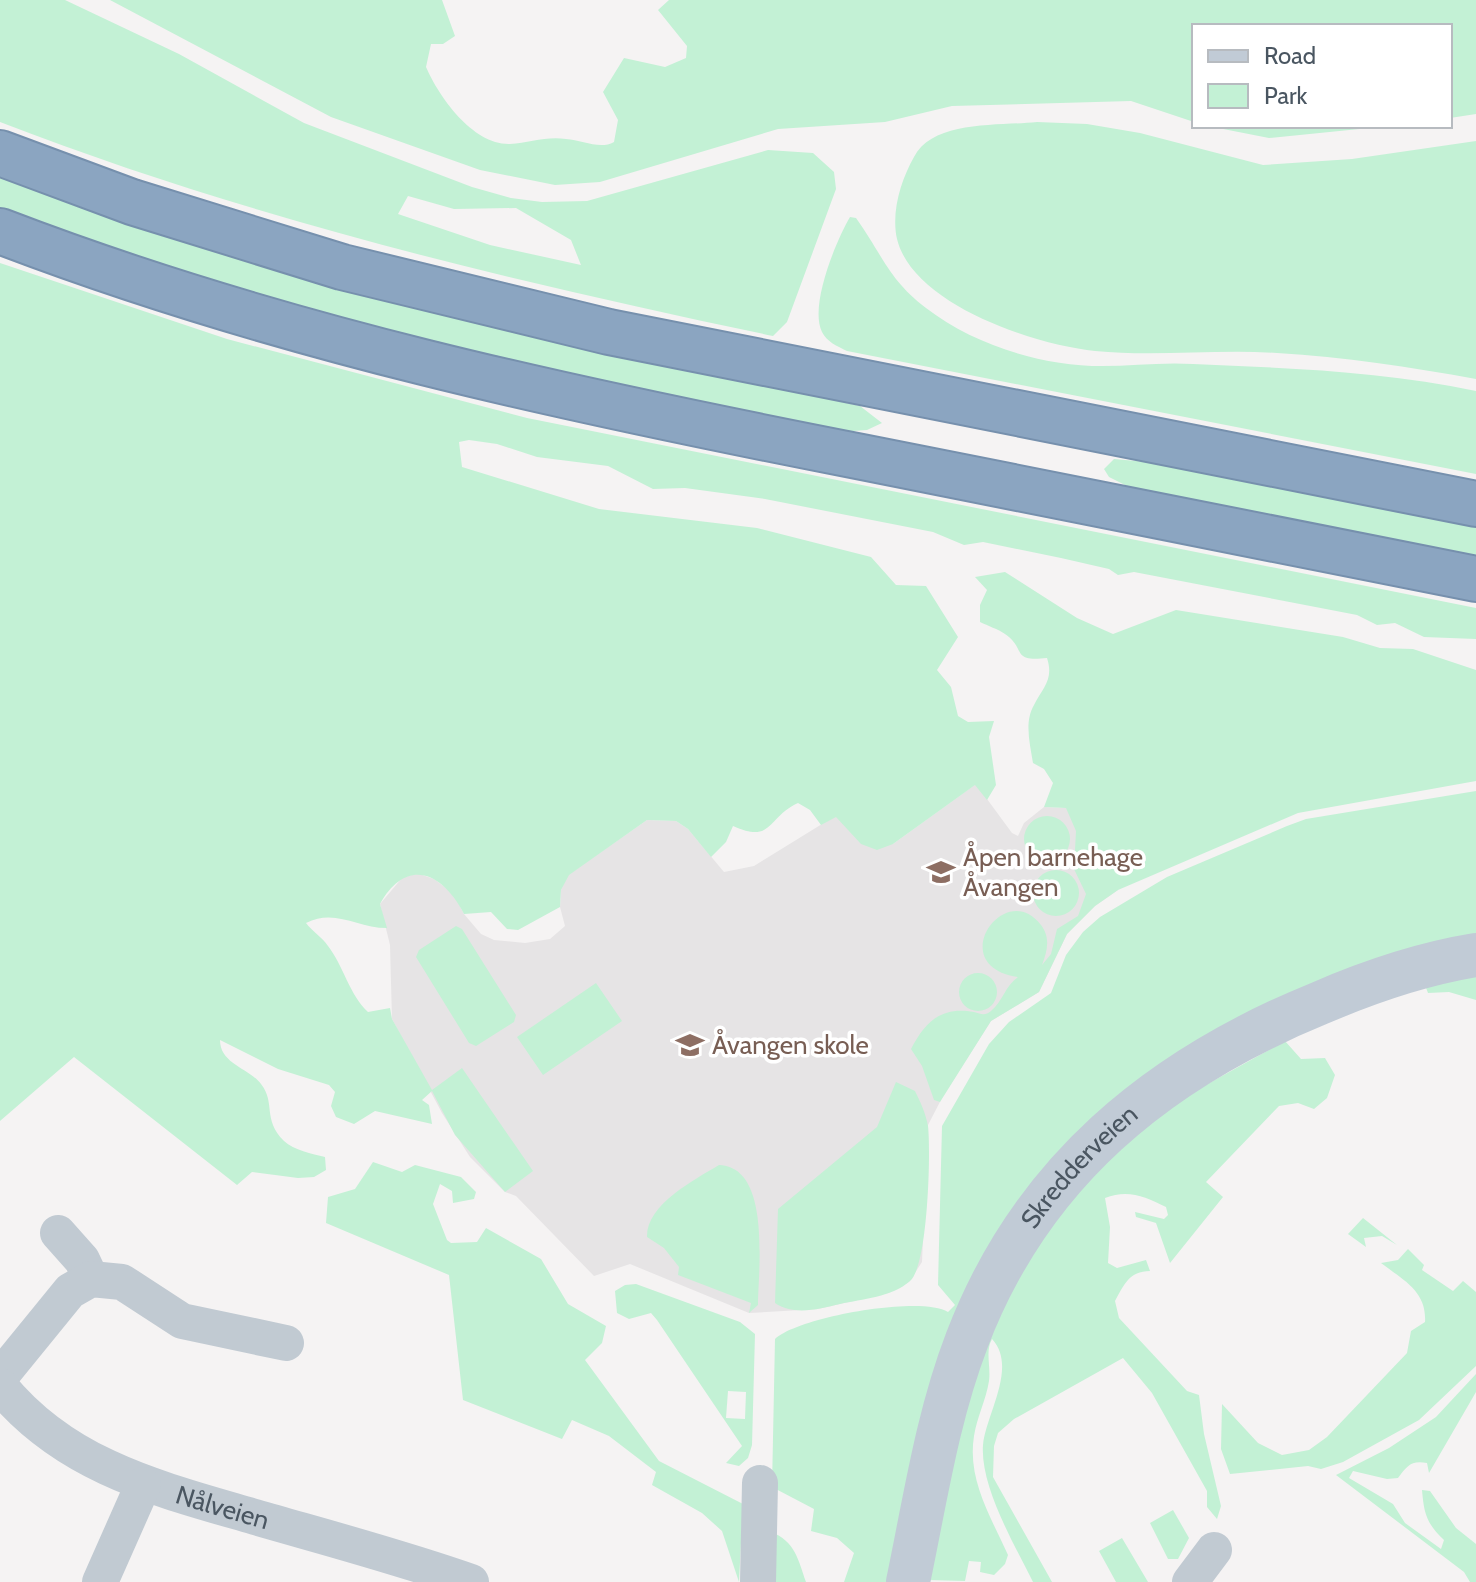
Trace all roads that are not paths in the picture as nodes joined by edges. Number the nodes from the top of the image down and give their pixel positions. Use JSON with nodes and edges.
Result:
{"nodes":[{"id":1,"x":0,"y":153,"type":"edge"},
{"id":2,"x":0,"y":231,"type":"edge"},
{"id":3,"x":1476,"y":504,"type":"edge"},
{"id":4,"x":1476,"y":579,"type":"edge"},
{"id":5,"x":1476,"y":955,"type":"edge"},
{"id":6,"x":58,"y":1233,"type":"dead end"},
{"id":7,"x":91,"y":1279,"type":"junction"},
{"id":8,"x":286,"y":1343,"type":"dead end"},
{"id":9,"x":0,"y":1377,"type":"edge"},
{"id":10,"x":0,"y":1386,"type":"edge"},
{"id":11,"x":760,"y":1483,"type":"dead end"},
{"id":12,"x":143,"y":1485,"type":"junction"},
{"id":13,"x":1214,"y":1550,"type":"dead end"},
{"id":14,"x":100,"y":1582,"type":"edge"},
{"id":15,"x":471,"y":1582,"type":"edge"},
{"id":16,"x":758,"y":1582,"type":"edge"},
{"id":17,"x":908,"y":1582,"type":"edge"},
{"id":18,"x":1190,"y":1582,"type":"edge"}],
"edges":[{"from":1,"to":3,"type":"highway"},
{"from":2,"to":4,"type":"highway"},
{"from":5,"to":17,"type":"street","name":"Skredderveien"},
{"from":6,"to":7,"type":"street"},
{"from":7,"to":8,"type":"street"},
{"from":7,"to":9,"type":"street"},
{"from":10,"to":12,"type":"street","name":"Nålveien"},
{"from":11,"to":16,"type":"street"},
{"from":12,"to":14,"type":"street"},
{"from":12,"to":15,"type":"street","name":"Nålveien"},
{"from":13,"to":18,"type":"street"}]}
